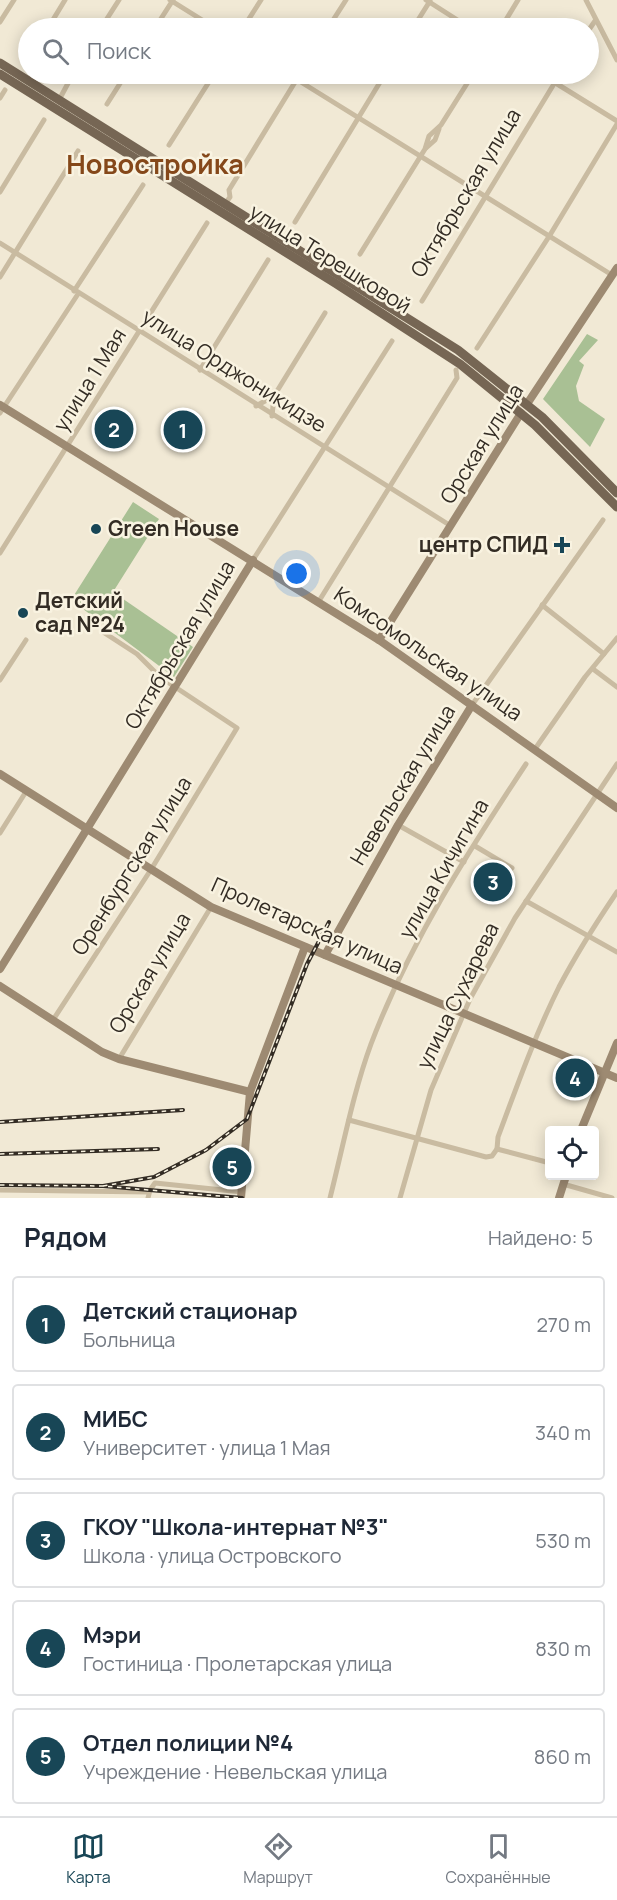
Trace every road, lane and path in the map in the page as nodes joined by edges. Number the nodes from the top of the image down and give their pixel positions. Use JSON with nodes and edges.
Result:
{"nodes":[{"id":1,"x":14,"y":0,"type":"edge"},
{"id":2,"x":65,"y":0,"type":"edge"},
{"id":3,"x":119,"y":0,"type":"edge"},
{"id":4,"x":172,"y":0,"type":"edge"},
{"id":5,"x":261,"y":0,"type":"edge"},
{"id":6,"x":346,"y":0,"type":"edge"},
{"id":7,"x":519,"y":0,"type":"edge"},
{"id":8,"x":586,"y":0,"type":"edge"},
{"id":9,"x":429,"y":1,"type":"edge"},
{"id":10,"x":54,"y":18,"type":"edge"},
{"id":11,"x":107,"y":18,"type":"edge"},
{"id":12,"x":161,"y":18,"type":"edge"},
{"id":13,"x":200,"y":18,"type":"edge"},
{"id":14,"x":249,"y":18,"type":"edge"},
{"id":15,"x":334,"y":18,"type":"edge"},
{"id":16,"x":419,"y":18,"type":"edge"},
{"id":17,"x":455,"y":18,"type":"edge"},
{"id":18,"x":507,"y":18,"type":"edge"},
{"id":19,"x":595,"y":18,"type":"edge"},
{"id":20,"x":0,"y":22,"type":"edge"},
{"id":21,"x":599,"y":27,"type":"edge"},
{"id":22,"x":617,"y":60,"type":"edge"},
{"id":23,"x":0,"y":63,"type":"edge"},
{"id":24,"x":0,"y":74,"type":"edge"},
{"id":25,"x":18,"y":74,"type":"edge"},
{"id":26,"x":33,"y":84,"type":"edge"},
{"id":27,"x":67,"y":84,"type":"edge"},
{"id":28,"x":120,"y":84,"type":"edge"},
{"id":29,"x":208,"y":84,"type":"edge"},
{"id":30,"x":293,"y":84,"type":"edge"},
{"id":31,"x":311,"y":84,"type":"edge"},
{"id":32,"x":379,"y":84,"type":"edge"},
{"id":33,"x":467,"y":84,"type":"edge"},
{"id":34,"x":553,"y":84,"type":"edge"},
{"id":35,"x":557,"y":84,"type":"edge"},
{"id":36,"x":5,"y":90,"type":"dead end"},
{"id":37,"x":0,"y":98,"type":"edge"},
{"id":38,"x":59,"y":100,"type":"junction"},
{"id":39,"x":107,"y":104,"type":"dead end"},
{"id":40,"x":359,"y":115,"type":"junction"},
{"id":41,"x":44,"y":120,"type":"dead end"},
{"id":42,"x":617,"y":123,"type":"edge"},
{"id":43,"x":170,"y":145,"type":"dead end"},
{"id":44,"x":78,"y":151,"type":"dead end"},
{"id":45,"x":421,"y":155,"type":"junction"},
{"id":46,"x":143,"y":185,"type":"dead end"},
{"id":47,"x":0,"y":192,"type":"edge"},
{"id":48,"x":484,"y":194,"type":"junction"},
{"id":49,"x":225,"y":204,"type":"junction"},
{"id":50,"x":295,"y":222,"type":"dead end"},
{"id":51,"x":207,"y":223,"type":"dead end"},
{"id":52,"x":550,"y":235,"type":"junction"},
{"id":53,"x":0,"y":243,"type":"edge"},
{"id":54,"x":15,"y":253,"type":"junction"},
{"id":55,"x":360,"y":254,"type":"dead end"},
{"id":56,"x":268,"y":260,"type":"dead end"},
{"id":57,"x":615,"y":272,"type":"edge"},
{"id":58,"x":0,"y":277,"type":"edge"},
{"id":59,"x":76,"y":292,"type":"junction"},
{"id":60,"x":422,"y":301,"type":"dead end"},
{"id":61,"x":325,"y":313,"type":"dead end"},
{"id":62,"x":140,"y":332,"type":"junction"},
{"id":63,"x":392,"y":341,"type":"dead end"},
{"id":64,"x":477,"y":348,"type":"dead end"},
{"id":65,"x":200,"y":370,"type":"junction"},
{"id":66,"x":456,"y":370,"type":"dead end"},
{"id":67,"x":274,"y":396,"type":"junction"},
{"id":68,"x":256,"y":406,"type":"junction"},
{"id":69,"x":1,"y":408,"type":"edge"},
{"id":70,"x":524,"y":409,"type":"junction"},
{"id":71,"x":272,"y":416,"type":"junction"},
{"id":72,"x":67,"y":447,"type":"junction"},
{"id":73,"x":326,"y":448,"type":"junction"},
{"id":74,"x":390,"y":486,"type":"junction"},
{"id":75,"x":617,"y":494,"type":"edge"},
{"id":76,"x":617,"y":507,"type":"edge"},
{"id":77,"x":603,"y":520,"type":"dead end"},
{"id":78,"x":451,"y":526,"type":"junction"},
{"id":79,"x":0,"y":553,"type":"edge"},
{"id":80,"x":253,"y":560,"type":"junction"},
{"id":81,"x":319,"y":601,"type":"junction"},
{"id":82,"x":542,"y":605,"type":"junction"},
{"id":83,"x":103,"y":632,"type":"dead end"},
{"id":84,"x":26,"y":640,"type":"dead end"},
{"id":85,"x":379,"y":640,"type":"junction"},
{"id":86,"x":617,"y":640,"type":"edge"},
{"id":87,"x":604,"y":654,"type":"junction"},
{"id":88,"x":593,"y":669,"type":"junction"},
{"id":89,"x":0,"y":680,"type":"edge"},
{"id":90,"x":175,"y":686,"type":"junction"},
{"id":91,"x":617,"y":687,"type":"edge"},
{"id":92,"x":472,"y":705,"type":"junction"},
{"id":93,"x":535,"y":749,"type":"junction"},
{"id":94,"x":526,"y":764,"type":"dead end"},
{"id":95,"x":617,"y":764,"type":"edge"},
{"id":96,"x":0,"y":774,"type":"edge"},
{"id":97,"x":27,"y":790,"type":"junction"},
{"id":98,"x":597,"y":793,"type":"junction"},
{"id":99,"x":617,"y":808,"type":"edge"},
{"id":100,"x":398,"y":825,"type":"junction"},
{"id":101,"x":88,"y":828,"type":"junction"},
{"id":102,"x":0,"y":833,"type":"edge"},
{"id":103,"x":475,"y":846,"type":"junction"},
{"id":104,"x":464,"y":862,"type":"junction"},
{"id":105,"x":152,"y":868,"type":"junction"},
{"id":106,"x":512,"y":868,"type":"dead end"},
{"id":107,"x":617,"y":892,"type":"edge"},
{"id":108,"x":526,"y":901,"type":"junction"},
{"id":109,"x":212,"y":906,"type":"junction"},
{"id":110,"x":588,"y":935,"type":"junction"},
{"id":111,"x":305,"y":947,"type":"junction"},
{"id":112,"x":617,"y":952,"type":"edge"},
{"id":113,"x":325,"y":955,"type":"junction"},
{"id":114,"x":0,"y":969,"type":"edge"},
{"id":115,"x":398,"y":985,"type":"junction"},
{"id":116,"x":0,"y":986,"type":"edge"},
{"id":117,"x":466,"y":1012,"type":"junction"},
{"id":118,"x":53,"y":1020,"type":"junction"},
{"id":119,"x":534,"y":1041,"type":"junction"},
{"id":120,"x":617,"y":1043,"type":"edge"},
{"id":121,"x":119,"y":1059,"type":"junction"},
{"id":122,"x":604,"y":1072,"type":"junction"},
{"id":123,"x":617,"y":1078,"type":"edge"},
{"id":124,"x":250,"y":1092,"type":"junction"},
{"id":125,"x":349,"y":1120,"type":"junction"},
{"id":126,"x":583,"y":1126,"type":"edge"},
{"id":127,"x":419,"y":1139,"type":"junction"},
{"id":128,"x":497,"y":1149,"type":"junction"},
{"id":129,"x":545,"y":1162,"type":"edge"},
{"id":130,"x":565,"y":1180,"type":"edge"},
{"id":131,"x":0,"y":1190,"type":"edge"},
{"id":132,"x":149,"y":1195,"type":"edge"},
{"id":133,"x":242,"y":1195,"type":"edge"},
{"id":134,"x":330,"y":1198,"type":"edge"},
{"id":135,"x":400,"y":1198,"type":"edge"},
{"id":136,"x":560,"y":1198,"type":"edge"},
{"id":137,"x":612,"y":1198,"type":"edge"}],
"edges":[{"from":1,"to":20,"type":"street"},
{"from":2,"to":10,"type":"street"},
{"from":3,"to":11,"type":"street"},
{"from":4,"to":12,"type":"street"},
{"from":4,"to":13,"type":"street"},
{"from":5,"to":14,"type":"street"},
{"from":6,"to":15,"type":"street"},
{"from":7,"to":18,"type":"street"},
{"from":8,"to":19,"type":"street"},
{"from":9,"to":16,"type":"street"},
{"from":9,"to":17,"type":"street"},
{"from":21,"to":22,"type":"street"},
{"from":23,"to":25,"type":"main road","name":"улица Терешковой"},
{"from":24,"to":70,"type":"main road","name":"улица Терешковой"},
{"from":26,"to":38,"type":"main road","name":"улица Терешковой"},
{"from":27,"to":38,"type":"street"},
{"from":28,"to":39,"type":"street"},
{"from":29,"to":43,"type":"street"},
{"from":30,"to":49,"type":"street"},
{"from":31,"to":40,"type":"street"},
{"from":32,"to":40,"type":"street"},
{"from":33,"to":45,"type":"street"},
{"from":34,"to":48,"type":"street","name":"Октябрьская улица"},
{"from":35,"to":42,"type":"street"},
{"from":36,"to":37,"type":"street"},
{"from":38,"to":49,"type":"main road","name":"улица Терешковой"},
{"from":40,"to":45,"type":"street"},
{"from":40,"to":50,"type":"street"},
{"from":41,"to":47,"type":"street"},
{"from":42,"to":52,"type":"street"},
{"from":44,"to":54,"type":"street"},
{"from":45,"to":48,"type":"street"},
{"from":45,"to":55,"type":"street"},
{"from":46,"to":59,"type":"street"},
{"from":48,"to":52,"type":"street"},
{"from":48,"to":60,"type":"street","name":"Октябрьская улица"},
{"from":49,"to":70,"type":"main road","name":"улица Терешковой"},
{"from":51,"to":62,"type":"street","name":"улица 1 Мая"},
{"from":52,"to":57,"type":"street"},
{"from":52,"to":64,"type":"street"},
{"from":53,"to":54,"type":"street","name":"улица Орджоникидзе"},
{"from":54,"to":58,"type":"street"},
{"from":54,"to":59,"type":"street","name":"улица Орджоникидзе"},
{"from":56,"to":65,"type":"street"},
{"from":57,"to":70,"type":"main road","name":"Орская улица"},
{"from":59,"to":62,"type":"street","name":"улица Орджоникидзе"},
{"from":59,"to":69,"type":"street"},
{"from":61,"to":67,"type":"street"},
{"from":62,"to":65,"type":"street","name":"улица Орджоникидзе"},
{"from":62,"to":72,"type":"street","name":"улица 1 Мая"},
{"from":63,"to":73,"type":"street","name":"Октябрьская улица"},
{"from":65,"to":68,"type":"street","name":"улица Орджоникидзе"},
{"from":66,"to":74,"type":"street"},
{"from":67,"to":68,"type":"street"},
{"from":67,"to":71,"type":"street"},
{"from":68,"to":71,"type":"street","name":"улица Орджоникидзе"},
{"from":69,"to":72,"type":"main road","name":"Комсомольская улица"},
{"from":70,"to":75,"type":"main road","name":"улица Терешковой"},
{"from":70,"to":76,"type":"main road","name":"улица Терешковой"},
{"from":70,"to":78,"type":"main road","name":"Орская улица"},
{"from":71,"to":73,"type":"street","name":"улица Орджоникидзе"},
{"from":72,"to":79,"type":"street","name":"улица 1 Мая"},
{"from":72,"to":80,"type":"main road","name":"Комсомольская улица"},
{"from":73,"to":74,"type":"street","name":"улица Орджоникидзе"},
{"from":73,"to":80,"type":"street","name":"Октябрьская улица"},
{"from":74,"to":78,"type":"street","name":"улица Орджоникидзе"},
{"from":74,"to":81,"type":"street"},
{"from":77,"to":82,"type":"street","name":"Невельская улица"},
{"from":78,"to":85,"type":"main road","name":"Орская улица"},
{"from":80,"to":81,"type":"main road","name":"Комсомольская улица"},
{"from":80,"to":90,"type":"main road","name":"Октябрьская улица"},
{"from":81,"to":85,"type":"main road","name":"Комсомольская улица"},
{"from":82,"to":87,"type":"street"},
{"from":82,"to":92,"type":"street","name":"Невельская улица"},
{"from":83,"to":90,"type":"street"},
{"from":84,"to":89,"type":"street"},
{"from":85,"to":92,"type":"main road","name":"Комсомольская улица"},
{"from":86,"to":87,"type":"street"},
{"from":87,"to":88,"type":"street"},
{"from":88,"to":91,"type":"street"},
{"from":88,"to":93,"type":"street"},
{"from":90,"to":101,"type":"main road","name":"Октябрьская улица"},
{"from":90,"to":105,"type":"street","name":"Оренбургская улица"},
{"from":92,"to":93,"type":"main road","name":"Комсомольская улица"},
{"from":92,"to":100,"type":"main road","name":"Невельская улица"},
{"from":93,"to":98,"type":"main road","name":"Комсомольская улица"},
{"from":94,"to":103,"type":"street","name":"улица Кичигина"},
{"from":95,"to":98,"type":"street","name":"улица Сухарева"},
{"from":96,"to":97,"type":"main road","name":"Пролетарская улица"},
{"from":97,"to":101,"type":"main road","name":"Пролетарская улица"},
{"from":97,"to":102,"type":"street"},
{"from":98,"to":99,"type":"main road","name":"Комсомольская улица"},
{"from":98,"to":108,"type":"street","name":"улица Сухарева"},
{"from":100,"to":104,"type":"street"},
{"from":100,"to":113,"type":"main road","name":"Невельская улица"},
{"from":101,"to":105,"type":"main road","name":"Пролетарская улица"},
{"from":101,"to":114,"type":"main road","name":"Октябрьская улица"},
{"from":103,"to":104,"type":"street","name":"улица Кичигина"},
{"from":103,"to":106,"type":"street"},
{"from":104,"to":115,"type":"street","name":"улица Кичигина"},
{"from":105,"to":109,"type":"main road","name":"Пролетарская улица"},
{"from":105,"to":118,"type":"street","name":"Оренбургская улица"},
{"from":107,"to":110,"type":"street"},
{"from":108,"to":110,"type":"street"},
{"from":108,"to":117,"type":"street","name":"улица Сухарева"},
{"from":109,"to":111,"type":"main road","name":"Пролетарская улица"},
{"from":109,"to":121,"type":"street","name":"Орская улица"},
{"from":110,"to":112,"type":"street"},
{"from":110,"to":119,"type":"street"},
{"from":111,"to":113,"type":"main road","name":"Пролетарская улица"},
{"from":111,"to":124,"type":"main road"},
{"from":113,"to":115,"type":"main road","name":"Пролетарская улица"},
{"from":115,"to":117,"type":"main road","name":"Пролетарская улица"},
{"from":115,"to":125,"type":"street","name":"улица Кичигина"},
{"from":116,"to":118,"type":"main road"},
{"from":117,"to":119,"type":"main road","name":"Пролетарская улица"},
{"from":117,"to":127,"type":"street","name":"улица Сухарева"},
{"from":118,"to":121,"type":"main road"},
{"from":119,"to":122,"type":"main road","name":"Пролетарская улица"},
{"from":119,"to":128,"type":"street"},
{"from":120,"to":122,"type":"main road"},
{"from":121,"to":124,"type":"main road"},
{"from":122,"to":123,"type":"main road","name":"Пролетарская улица"},
{"from":122,"to":126,"type":"main road"},
{"from":124,"to":133,"type":"main road"},
{"from":125,"to":127,"type":"street"},
{"from":125,"to":134,"type":"street","name":"улица Кичигина"},
{"from":127,"to":128,"type":"street"},
{"from":127,"to":135,"type":"street","name":"улица Сухарева"},
{"from":128,"to":129,"type":"street"},
{"from":130,"to":136,"type":"main road"},
{"from":130,"to":137,"type":"street"},
{"from":131,"to":132,"type":"street"},
{"from":132,"to":133,"type":"street"}]}
